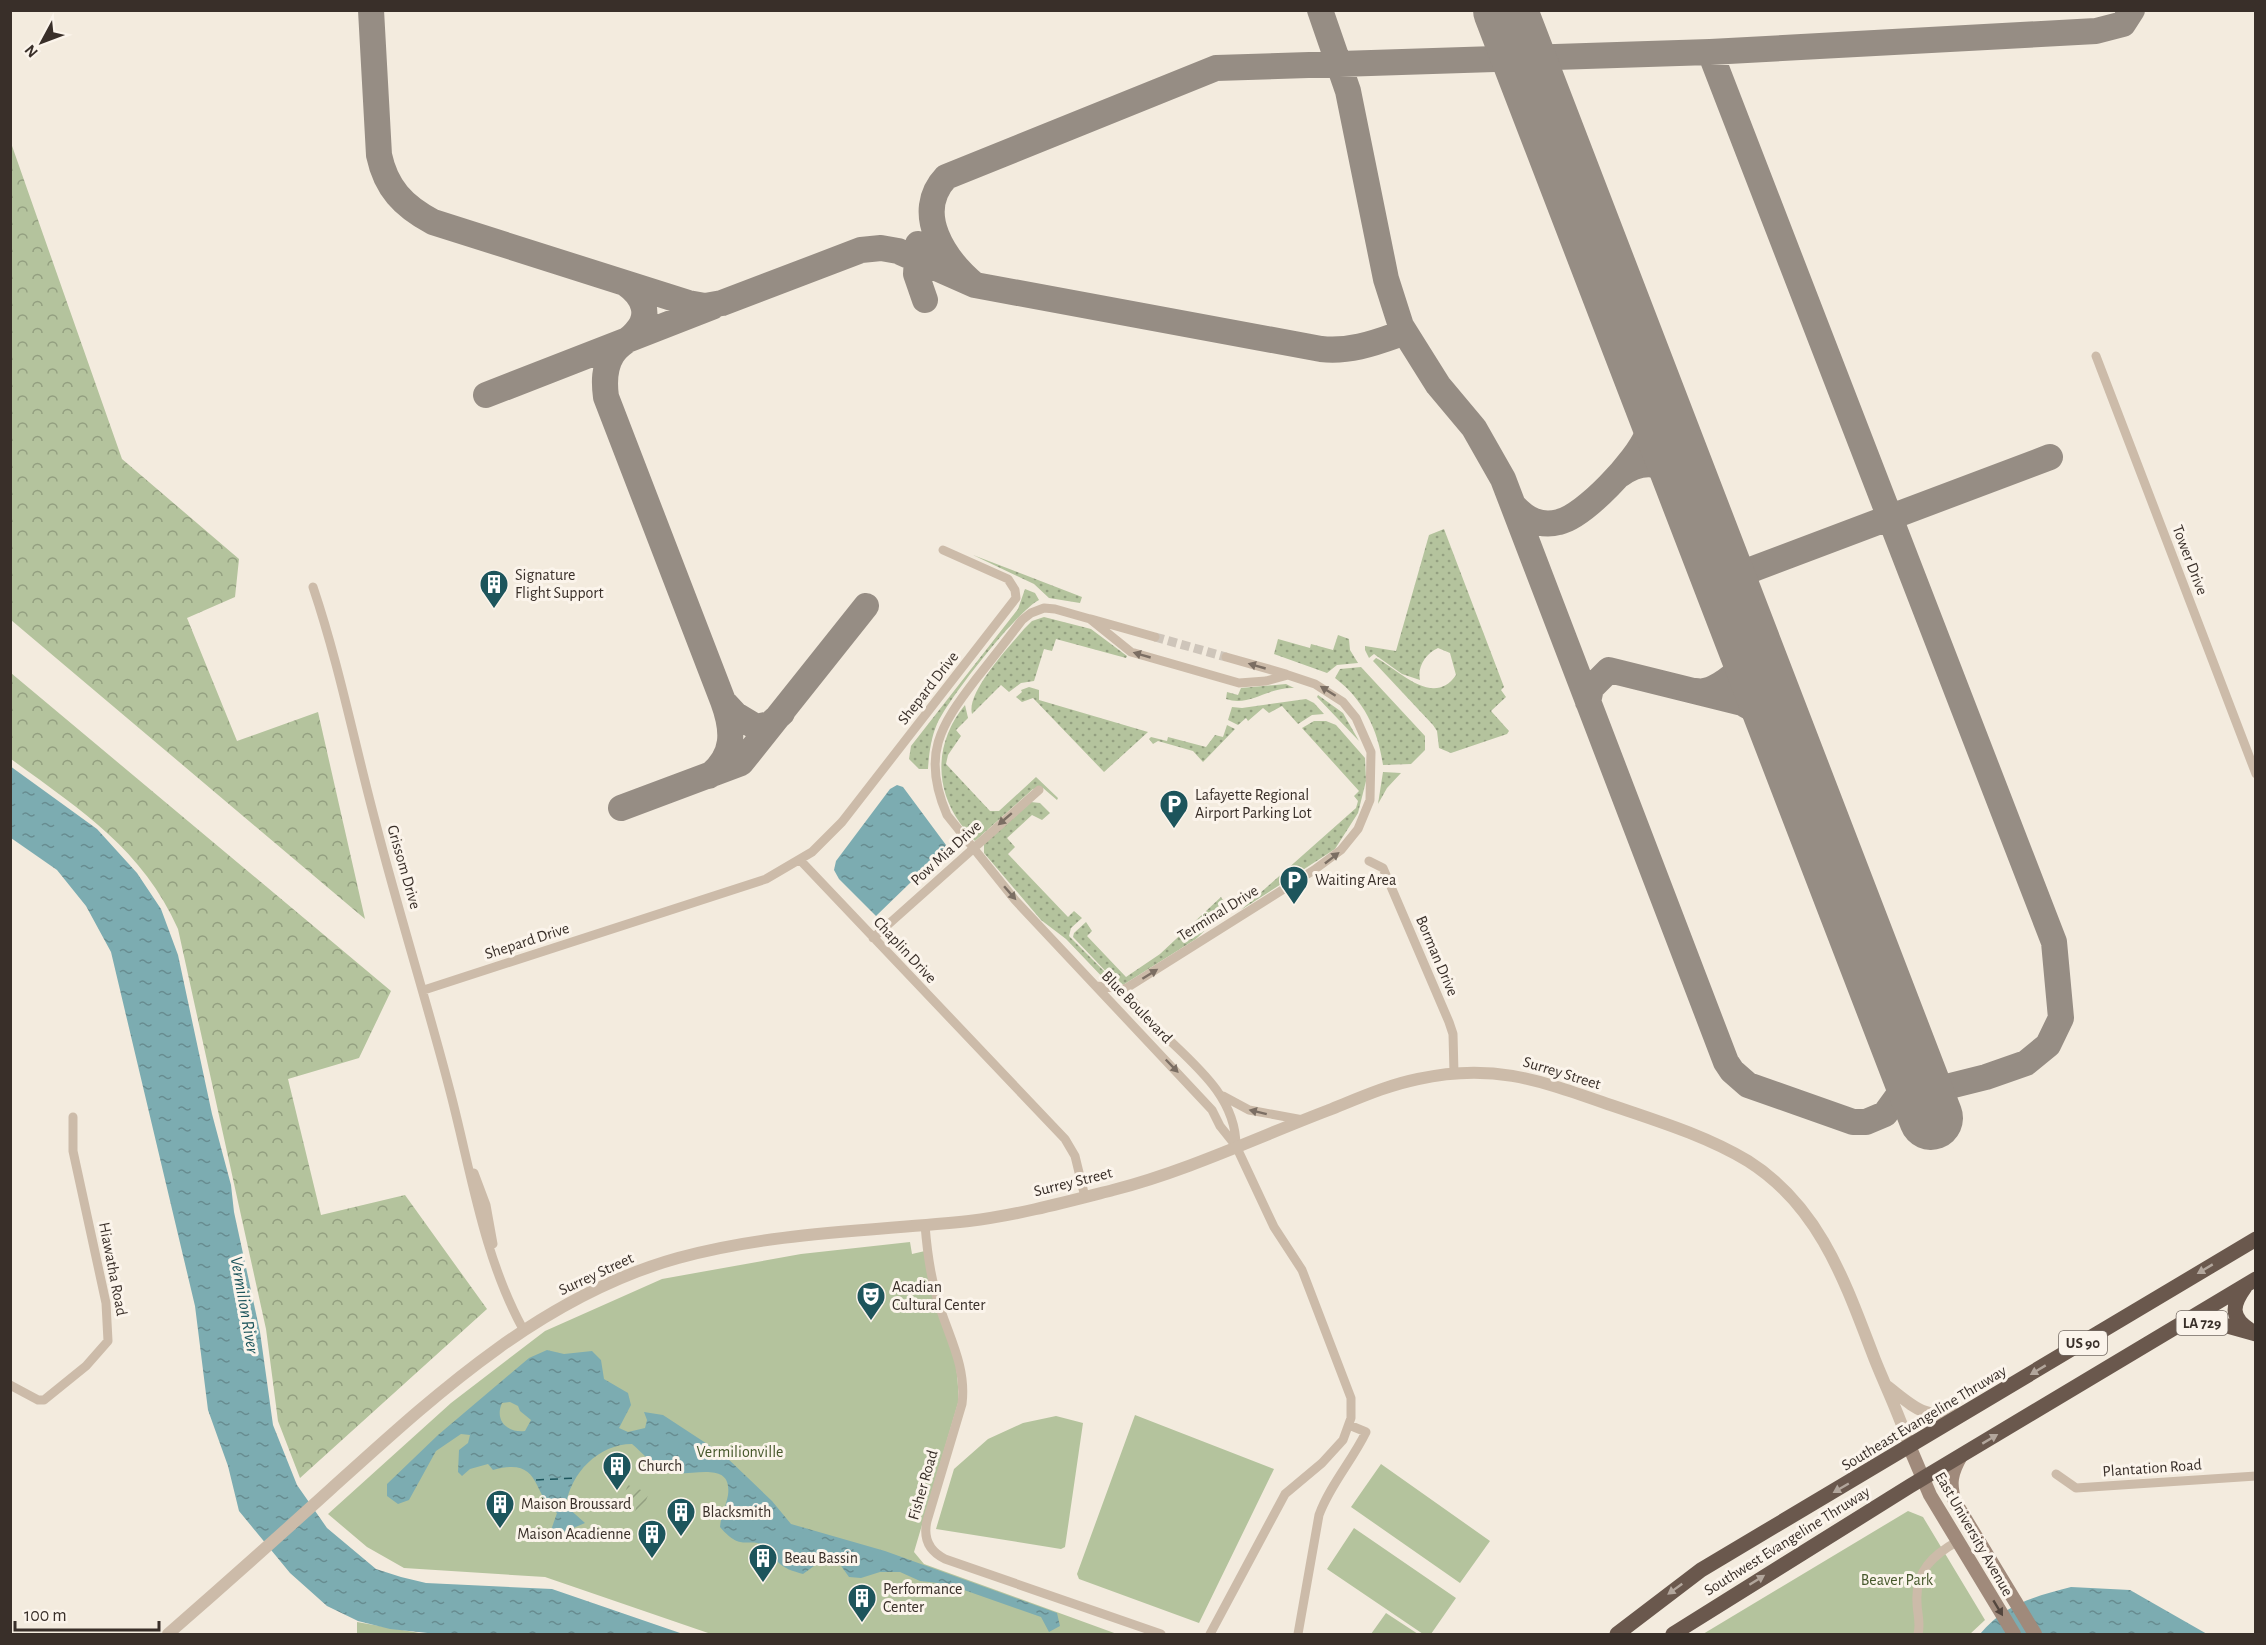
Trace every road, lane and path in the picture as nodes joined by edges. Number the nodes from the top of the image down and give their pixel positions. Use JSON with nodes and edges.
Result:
{"nodes":[{"id":1,"x":2096,"y":356,"type":"dead end"},
{"id":2,"x":943,"y":550,"type":"dead end"},
{"id":3,"x":313,"y":587,"type":"dead end"},
{"id":4,"x":1090,"y":619,"type":"junction"},
{"id":5,"x":1155,"y":637,"type":"tunnel mouth"},
{"id":6,"x":1226,"y":657,"type":"tunnel mouth"},
{"id":7,"x":1288,"y":675,"type":"junction"},
{"id":8,"x":2256,"y":774,"type":"edge"},
{"id":9,"x":1038,"y":790,"type":"dead end"},
{"id":10,"x":972,"y":848,"type":"junction"},
{"id":11,"x":800,"y":860,"type":"junction"},
{"id":12,"x":1369,"y":861,"type":"dead end"},
{"id":13,"x":873,"y":938,"type":"junction"},
{"id":14,"x":1096,"y":986,"type":"junction"},
{"id":15,"x":1125,"y":989,"type":"junction"},
{"id":16,"x":424,"y":990,"type":"junction"},
{"id":17,"x":1454,"y":1073,"type":"junction"},
{"id":18,"x":1218,"y":1091,"type":"junction"},
{"id":19,"x":73,"y":1117,"type":"dead end"},
{"id":20,"x":1303,"y":1120,"type":"junction"},
{"id":21,"x":1236,"y":1146,"type":"junction"},
{"id":22,"x":1085,"y":1197,"type":"junction"},
{"id":23,"x":925,"y":1225,"type":"junction"},
{"id":24,"x":2256,"y":1239,"type":"edge"},
{"id":25,"x":2251,"y":1282,"type":"edge"},
{"id":26,"x":523,"y":1329,"type":"junction"},
{"id":27,"x":2256,"y":1334,"type":"edge"},
{"id":28,"x":2151,"y":1343,"type":"junction"},
{"id":29,"x":1885,"y":1384,"type":"junction"},
{"id":30,"x":10,"y":1385,"type":"edge"},
{"id":31,"x":1966,"y":1414,"type":"junction"},
{"id":32,"x":1349,"y":1425,"type":"junction"},
{"id":33,"x":1910,"y":1448,"type":"junction"},
{"id":34,"x":1961,"y":1456,"type":"junction"},
{"id":35,"x":2056,"y":1474,"type":"dead end"},
{"id":36,"x":2256,"y":1476,"type":"edge"},
{"id":37,"x":1922,"y":1480,"type":"junction"},
{"id":38,"x":1958,"y":1541,"type":"junction"},
{"id":39,"x":174,"y":1633,"type":"edge"},
{"id":40,"x":1161,"y":1635,"type":"edge"},
{"id":41,"x":1210,"y":1635,"type":"edge"},
{"id":42,"x":1298,"y":1635,"type":"edge"},
{"id":43,"x":1617,"y":1635,"type":"edge"},
{"id":44,"x":1673,"y":1635,"type":"edge"},
{"id":45,"x":1918,"y":1635,"type":"edge"},
{"id":46,"x":2014,"y":1635,"type":"edge"},
{"id":47,"x":2035,"y":1635,"type":"edge"}],
"edges":[{"from":1,"to":8,"type":"street","name":"Tower Drive"},
{"from":2,"to":11,"type":"street","name":"Shepard Drive"},
{"from":3,"to":16,"type":"street","name":"Grissom Drive"},
{"from":4,"to":5,"type":"street"},
{"from":7,"to":4,"type":"street","one_way":true},
{"from":4,"to":10,"type":"street"},
{"from":7,"to":6,"type":"street","name":"Terminal Drive","one_way":true},
{"from":15,"to":7,"type":"street","name":"Terminal Drive","one_way":true},
{"from":9,"to":10,"type":"street","name":"Pow Mia Drive","one_way":true},
{"from":10,"to":13,"type":"street","name":"Pow Mia Drive"},
{"from":10,"to":14,"type":"street","name":"Blue Boulevard","one_way":true},
{"from":11,"to":13,"type":"street","name":"Chaplin Drive"},
{"from":11,"to":16,"type":"street","name":"Shepard Drive"},
{"from":12,"to":17,"type":"street","name":"Borman Drive"},
{"from":13,"to":22,"type":"street","name":"Chaplin Drive"},
{"from":14,"to":15,"type":"street"},
{"from":14,"to":21,"type":"street","name":"Blue Boulevard","one_way":true},
{"from":15,"to":18,"type":"street","name":"Blue Boulevard"},
{"from":16,"to":26,"type":"street","name":"Grissom Drive"},
{"from":17,"to":20,"type":"street","name":"Surrey Street"},
{"from":17,"to":29,"type":"street","name":"Surrey Street"},
{"from":20,"to":18,"type":"street","name":"Blue Boulevard","one_way":true},
{"from":18,"to":21,"type":"street","name":"Blue Boulevard"},
{"from":19,"to":30,"type":"street","name":"Hiawatha Road"},
{"from":20,"to":21,"type":"street","name":"Surrey Street"},
{"from":21,"to":22,"type":"street","name":"Surrey Street"},
{"from":21,"to":32,"type":"street"},
{"from":22,"to":23,"type":"street","name":"Surrey Street"},
{"from":23,"to":26,"type":"street","name":"Surrey Street"},
{"from":23,"to":40,"type":"street","name":"Fisher Road"},
{"from":24,"to":31,"type":"highway","name":"Southeast Evangeline Thruway","number":"US 90","one_way":true},
{"from":25,"to":27,"type":"highway","number":"LA 729"},
{"from":25,"to":28,"type":"highway","number":"US 90"},
{"from":26,"to":39,"type":"street","name":"Surrey Street"},
{"from":27,"to":28,"type":"highway","number":"LA 729"},
{"from":34,"to":28,"type":"highway","number":"US 90","one_way":true},
{"from":29,"to":31,"type":"street"},
{"from":29,"to":33,"type":"street","name":"Surrey Street"},
{"from":31,"to":33,"type":"highway","name":"Southeast Evangeline Thruway","number":"US 90"},
{"from":32,"to":41,"type":"street"},
{"from":32,"to":42,"type":"street"},
{"from":33,"to":37,"type":"main road","name":"East University Avenue"},
{"from":33,"to":43,"type":"highway","name":"Southeast Evangeline Thruway","number":"US 90","one_way":true},
{"from":34,"to":37,"type":"highway","number":"US 90"},
{"from":34,"to":47,"type":"main road","name":"East University Avenue"},
{"from":35,"to":36,"type":"street","name":"Plantation Road"},
{"from":37,"to":38,"type":"main road","name":"East University Avenue"},
{"from":44,"to":37,"type":"highway","name":"Southwest Evangeline Thruway","number":"US 90","one_way":true},
{"from":38,"to":45,"type":"street"},
{"from":38,"to":46,"type":"main road","name":"East University Avenue","one_way":true}]}
